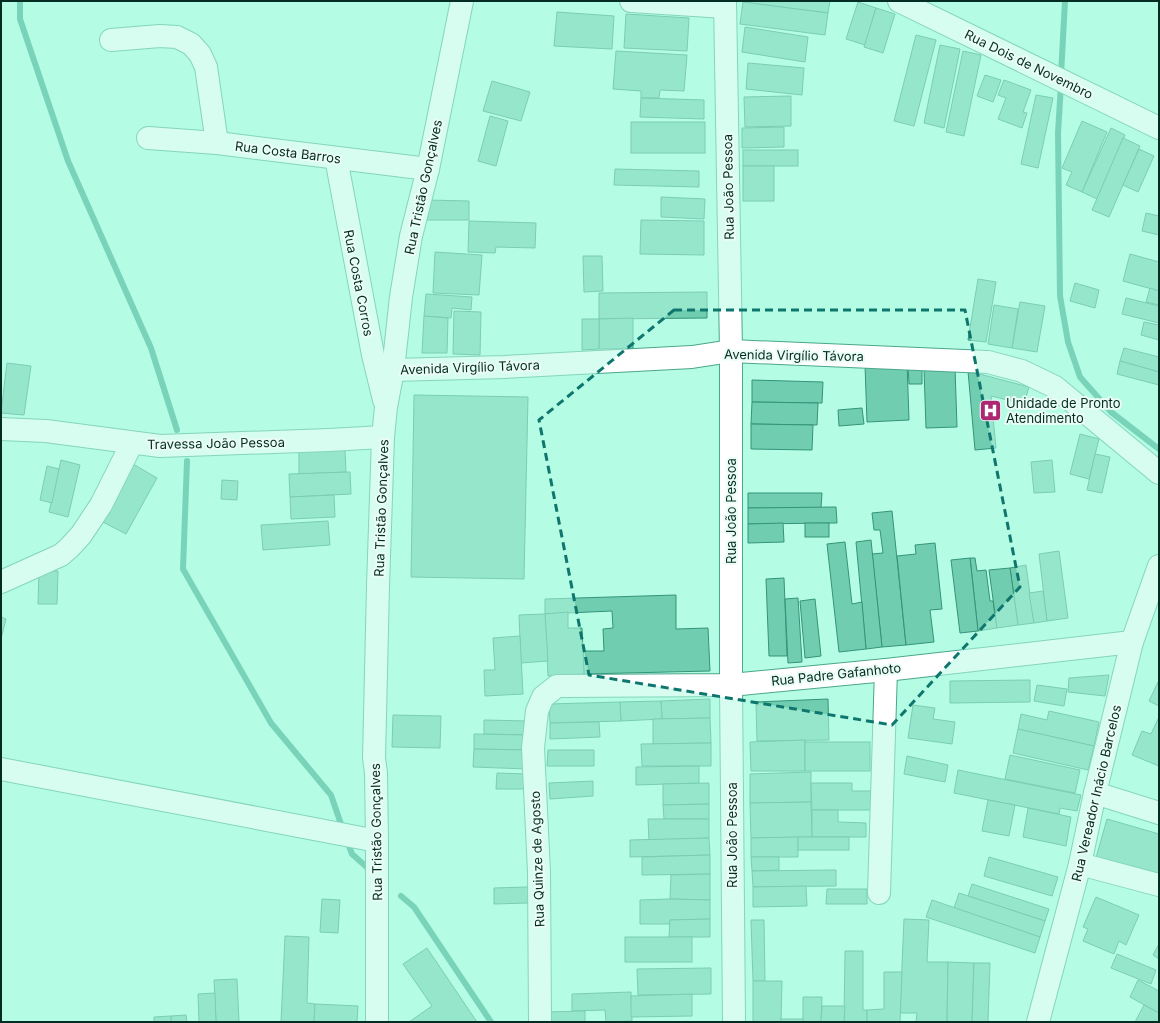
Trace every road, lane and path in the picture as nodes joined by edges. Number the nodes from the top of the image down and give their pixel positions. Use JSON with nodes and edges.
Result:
{"nodes":[{"id":1,"x":462,"y":1,"type":"edge"},
{"id":2,"x":631,"y":1,"type":"edge"},
{"id":3,"x":899,"y":1,"type":"edge"},
{"id":4,"x":725,"y":4,"type":"edge"},
{"id":5,"x":111,"y":40,"type":"dead end"},
{"id":6,"x":1159,"y":128,"type":"edge"},
{"id":7,"x":148,"y":138,"type":"dead end"},
{"id":8,"x":217,"y":143,"type":"junction"},
{"id":9,"x":336,"y":158,"type":"junction"},
{"id":10,"x":428,"y":169,"type":"junction"},
{"id":11,"x":732,"y":350,"type":"junction"},
{"id":12,"x":393,"y":370,"type":"junction"},
{"id":13,"x":386,"y":407,"type":"junction"},
{"id":14,"x":1,"y":429,"type":"edge"},
{"id":15,"x":383,"y":437,"type":"junction"},
{"id":16,"x":132,"y":443,"type":"junction"},
{"id":17,"x":1159,"y":473,"type":"edge"},
{"id":18,"x":1159,"y":566,"type":"edge"},
{"id":19,"x":1,"y":582,"type":"edge"},
{"id":20,"x":1132,"y":642,"type":"junction"},
{"id":21,"x":886,"y":670,"type":"junction"},
{"id":22,"x":731,"y":685,"type":"junction"},
{"id":23,"x":543,"y":697,"type":"joint"},
{"id":24,"x":1,"y":769,"type":"edge"},
{"id":25,"x":1095,"y":793,"type":"junction"},
{"id":26,"x":1159,"y":813,"type":"edge"},
{"id":27,"x":377,"y":841,"type":"junction"},
{"id":28,"x":1080,"y":864,"type":"junction"},
{"id":29,"x":1159,"y":885,"type":"edge"},
{"id":30,"x":879,"y":893,"type":"dead end"},
{"id":31,"x":377,"y":1022,"type":"edge"},
{"id":32,"x":540,"y":1022,"type":"edge"},
{"id":33,"x":734,"y":1022,"type":"edge"},
{"id":34,"x":1038,"y":1022,"type":"edge"}],
"edges":[{"from":1,"to":10,"type":"street","name":"Rua Tristão Gonçalves"},
{"from":2,"to":4,"type":"street"},
{"from":3,"to":6,"type":"street","name":"Rua Dois de Novembro"},
{"from":4,"to":11,"type":"street","name":"Rua João Pessoa"},
{"from":5,"to":8,"type":"street"},
{"from":7,"to":8,"type":"street","name":"Rua Costa Barros"},
{"from":8,"to":9,"type":"street","name":"Rua Costa Barros"},
{"from":9,"to":10,"type":"street","name":"Rua Costa Barros"},
{"from":9,"to":13,"type":"street","name":"Rua Costa Corros"},
{"from":10,"to":12,"type":"street","name":"Rua Tristão Gonçalves"},
{"from":11,"to":12,"type":"street","name":"Avenida Virgílio Távora"},
{"from":11,"to":17,"type":"street","name":"Avenida Virgílio Távora"},
{"from":11,"to":22,"type":"street","name":"Rua João Pessoa"},
{"from":12,"to":13,"type":"street","name":"Rua Tristão Gonçalves"},
{"from":13,"to":15,"type":"street","name":"Rua Tristão Gonçalves"},
{"from":14,"to":16,"type":"street","name":"Travessa João Pessoa"},
{"from":15,"to":16,"type":"street","name":"Travessa João Pessoa"},
{"from":15,"to":27,"type":"street","name":"Rua Tristão Gonçalves"},
{"from":16,"to":19,"type":"street"},
{"from":18,"to":20,"type":"street","name":"Rua Vereador Inácio Barcelos"},
{"from":20,"to":21,"type":"street","name":"Rua Padre Gafanhoto"},
{"from":20,"to":25,"type":"street","name":"Rua Vereador Inácio Barcelos"},
{"from":21,"to":22,"type":"street","name":"Rua Padre Gafanhoto"},
{"from":21,"to":30,"type":"street"},
{"from":22,"to":23,"type":"street","name":"Rua Padre Gafanhoto"},
{"from":22,"to":33,"type":"street","name":"Rua João Pessoa"},
{"from":23,"to":32,"type":"street","name":"Rua Quinze de Agosto"},
{"from":24,"to":27,"type":"street"},
{"from":25,"to":26,"type":"street"},
{"from":25,"to":28,"type":"street","name":"Rua Vereador Inácio Barcelos"},
{"from":27,"to":31,"type":"street","name":"Rua Tristão Gonçalves"},
{"from":28,"to":29,"type":"street"},
{"from":28,"to":34,"type":"street","name":"Rua Vereador Inácio Barcelos"}]}
